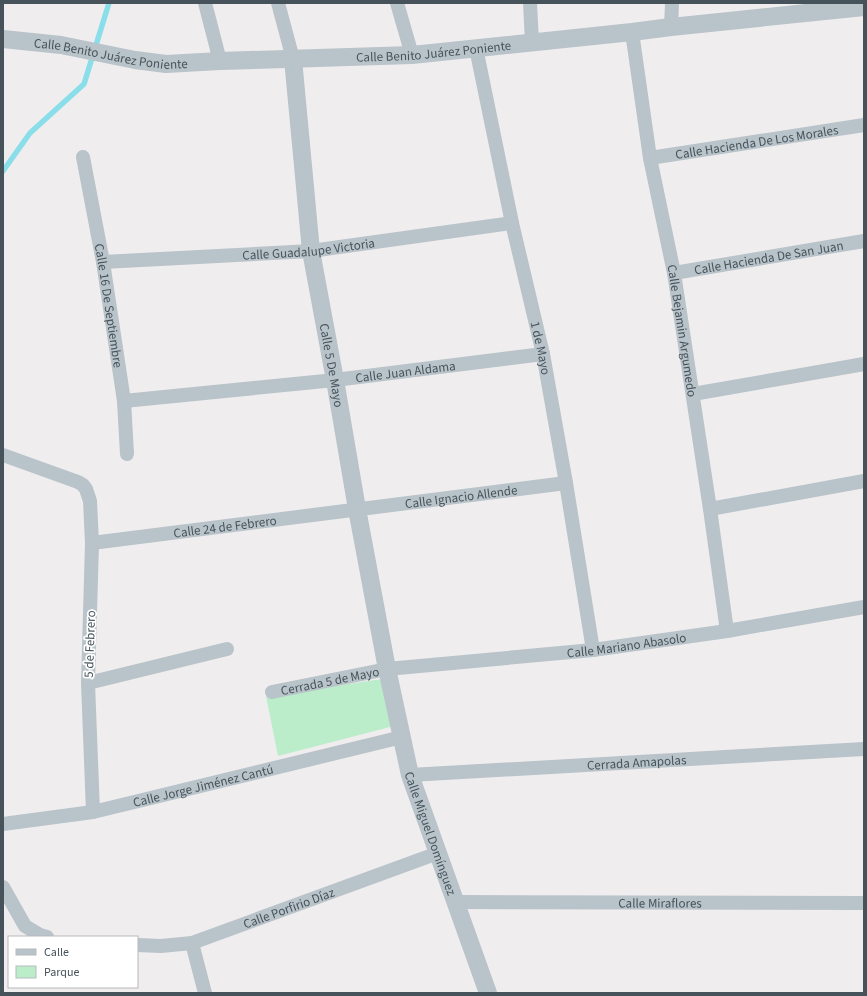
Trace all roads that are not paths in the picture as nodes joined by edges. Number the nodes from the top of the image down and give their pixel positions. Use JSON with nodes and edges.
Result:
{"nodes":[{"id":1,"x":205,"y":3,"type":"edge"},
{"id":2,"x":278,"y":3,"type":"edge"},
{"id":3,"x":397,"y":3,"type":"edge"},
{"id":4,"x":530,"y":3,"type":"edge"},
{"id":5,"x":672,"y":3,"type":"edge"},
{"id":6,"x":864,"y":7,"type":"edge"},
{"id":7,"x":671,"y":26,"type":"junction"},
{"id":8,"x":632,"y":32,"type":"junction"},
{"id":9,"x":3,"y":39,"type":"edge"},
{"id":10,"x":532,"y":42,"type":"junction"},
{"id":11,"x":476,"y":48,"type":"junction"},
{"id":12,"x":412,"y":55,"type":"junction"},
{"id":13,"x":293,"y":59,"type":"junction"},
{"id":14,"x":220,"y":61,"type":"junction"},
{"id":15,"x":864,"y":125,"type":"edge"},
{"id":16,"x":83,"y":157,"type":"dead end"},
{"id":17,"x":650,"y":158,"type":"junction"},
{"id":18,"x":512,"y":223,"type":"junction"},
{"id":19,"x":864,"y":241,"type":"edge"},
{"id":20,"x":311,"y":251,"type":"junction"},
{"id":21,"x":103,"y":262,"type":"junction"},
{"id":22,"x":674,"y":273,"type":"junction"},
{"id":23,"x":543,"y":354,"type":"junction"},
{"id":24,"x":864,"y":364,"type":"edge"},
{"id":25,"x":336,"y":380,"type":"junction"},
{"id":26,"x":693,"y":394,"type":"junction"},
{"id":27,"x":124,"y":401,"type":"junction"},
{"id":28,"x":127,"y":454,"type":"dead end"},
{"id":29,"x":3,"y":455,"type":"edge"},
{"id":30,"x":864,"y":481,"type":"edge"},
{"id":31,"x":566,"y":483,"type":"junction"},
{"id":32,"x":357,"y":509,"type":"junction"},
{"id":33,"x":710,"y":509,"type":"junction"},
{"id":34,"x":92,"y":542,"type":"junction"},
{"id":35,"x":864,"y":607,"type":"edge"},
{"id":36,"x":726,"y":631,"type":"junction"},
{"id":37,"x":227,"y":649,"type":"dead end"},
{"id":38,"x":593,"y":650,"type":"junction"},
{"id":39,"x":387,"y":669,"type":"junction"},
{"id":40,"x":88,"y":683,"type":"junction"},
{"id":41,"x":272,"y":692,"type":"dead end"},
{"id":42,"x":402,"y":737,"type":"junction"},
{"id":43,"x":864,"y":749,"type":"edge"},
{"id":44,"x":410,"y":775,"type":"junction"},
{"id":45,"x":93,"y":812,"type":"junction"},
{"id":46,"x":3,"y":824,"type":"edge"},
{"id":47,"x":438,"y":853,"type":"junction"},
{"id":48,"x":3,"y":887,"type":"edge"},
{"id":49,"x":456,"y":902,"type":"junction"},
{"id":50,"x":864,"y":903,"type":"edge"},
{"id":51,"x":44,"y":936,"type":"edge"},
{"id":52,"x":192,"y":943,"type":"junction"},
{"id":53,"x":138,"y":945,"type":"edge"},
{"id":54,"x":205,"y":993,"type":"edge"},
{"id":55,"x":488,"y":993,"type":"edge"}],
"edges":[{"from":1,"to":14,"type":"street"},
{"from":2,"to":13,"type":"street"},
{"from":3,"to":12,"type":"street"},
{"from":4,"to":10,"type":"street"},
{"from":5,"to":7,"type":"street"},
{"from":6,"to":7,"type":"street","name":"Calle Benito Juárez Poniente"},
{"from":7,"to":8,"type":"street","name":"Calle Benito Juárez Poniente"},
{"from":8,"to":10,"type":"street","name":"Calle Benito Juárez Poniente"},
{"from":8,"to":17,"type":"street","name":"Calle Bejamin Argumedo"},
{"from":9,"to":14,"type":"street","name":"Calle Benito Juárez Poniente"},
{"from":10,"to":11,"type":"street","name":"Calle Benito Juárez Poniente"},
{"from":11,"to":12,"type":"street","name":"Calle Benito Juárez Poniente"},
{"from":11,"to":18,"type":"street","name":"1 de Mayo"},
{"from":12,"to":13,"type":"street","name":"Calle Benito Juárez Poniente"},
{"from":13,"to":14,"type":"street","name":"Calle Benito Juárez Poniente"},
{"from":13,"to":20,"type":"street","name":"Calle 5 De Mayo"},
{"from":15,"to":17,"type":"street","name":"Calle Hacienda De Los Morales"},
{"from":16,"to":21,"type":"street","name":"Calle 16 De Septiembre"},
{"from":17,"to":22,"type":"street","name":"Calle Bejamin Argumedo"},
{"from":18,"to":20,"type":"street","name":"Calle Guadalupe Victoria"},
{"from":18,"to":23,"type":"street","name":"1 de Mayo"},
{"from":19,"to":22,"type":"street","name":"Calle Hacienda De San Juan"},
{"from":20,"to":21,"type":"street","name":"Calle Guadalupe Victoria"},
{"from":20,"to":25,"type":"street","name":"Calle 5 De Mayo"},
{"from":21,"to":27,"type":"street","name":"Calle 16 De Septiembre"},
{"from":22,"to":26,"type":"street","name":"Calle Bejamin Argumedo"},
{"from":23,"to":25,"type":"street","name":"Calle Juan Aldama"},
{"from":23,"to":31,"type":"street","name":"1 de Mayo"},
{"from":24,"to":26,"type":"street"},
{"from":25,"to":27,"type":"street","name":"Calle Juan Aldama"},
{"from":25,"to":32,"type":"street","name":"Calle 5 De Mayo"},
{"from":26,"to":33,"type":"street","name":"Calle Bejamin Argumedo"},
{"from":27,"to":28,"type":"street","name":"Calle 16 De Septiembre"},
{"from":29,"to":34,"type":"street","name":"5 de Febrero"},
{"from":30,"to":33,"type":"street"},
{"from":31,"to":32,"type":"street","name":"Calle Ignacio Allende"},
{"from":31,"to":38,"type":"street","name":"1 de Mayo"},
{"from":32,"to":34,"type":"street","name":"Calle 24 de Febrero"},
{"from":32,"to":39,"type":"street","name":"Calle 5 De Mayo"},
{"from":33,"to":36,"type":"street","name":"Calle Bejamin Argumedo"},
{"from":34,"to":40,"type":"street","name":"5 de Febrero"},
{"from":35,"to":36,"type":"street","name":"Calle Mariano Abasolo"},
{"from":36,"to":38,"type":"street","name":"Calle Mariano Abasolo"},
{"from":37,"to":40,"type":"street"},
{"from":38,"to":39,"type":"street","name":"Calle Mariano Abasolo"},
{"from":39,"to":41,"type":"street","name":"Cerrada 5 de Mayo"},
{"from":39,"to":42,"type":"street","name":"Calle Miguel Domínguez"},
{"from":40,"to":45,"type":"street","name":"5 de Febrero"},
{"from":42,"to":44,"type":"street","name":"Calle Miguel Domínguez"},
{"from":42,"to":45,"type":"street","name":"Calle Jorge Jiménez Cantú"},
{"from":43,"to":44,"type":"street","name":"Cerrada Amapolas"},
{"from":44,"to":47,"type":"street","name":"Calle Miguel Domínguez"},
{"from":45,"to":46,"type":"street","name":"Calle Jorge Jiménez Cantú"},
{"from":47,"to":49,"type":"street","name":"Calle Miguel Domínguez"},
{"from":47,"to":52,"type":"street","name":"Calle Porfirio Díaz"},
{"from":48,"to":51,"type":"street"},
{"from":49,"to":50,"type":"street","name":"Calle Miraflores"},
{"from":49,"to":55,"type":"street","name":"Calle Miguel Domínguez"},
{"from":52,"to":53,"type":"street","name":"Calle Porfirio Díaz"},
{"from":52,"to":54,"type":"street"}]}
